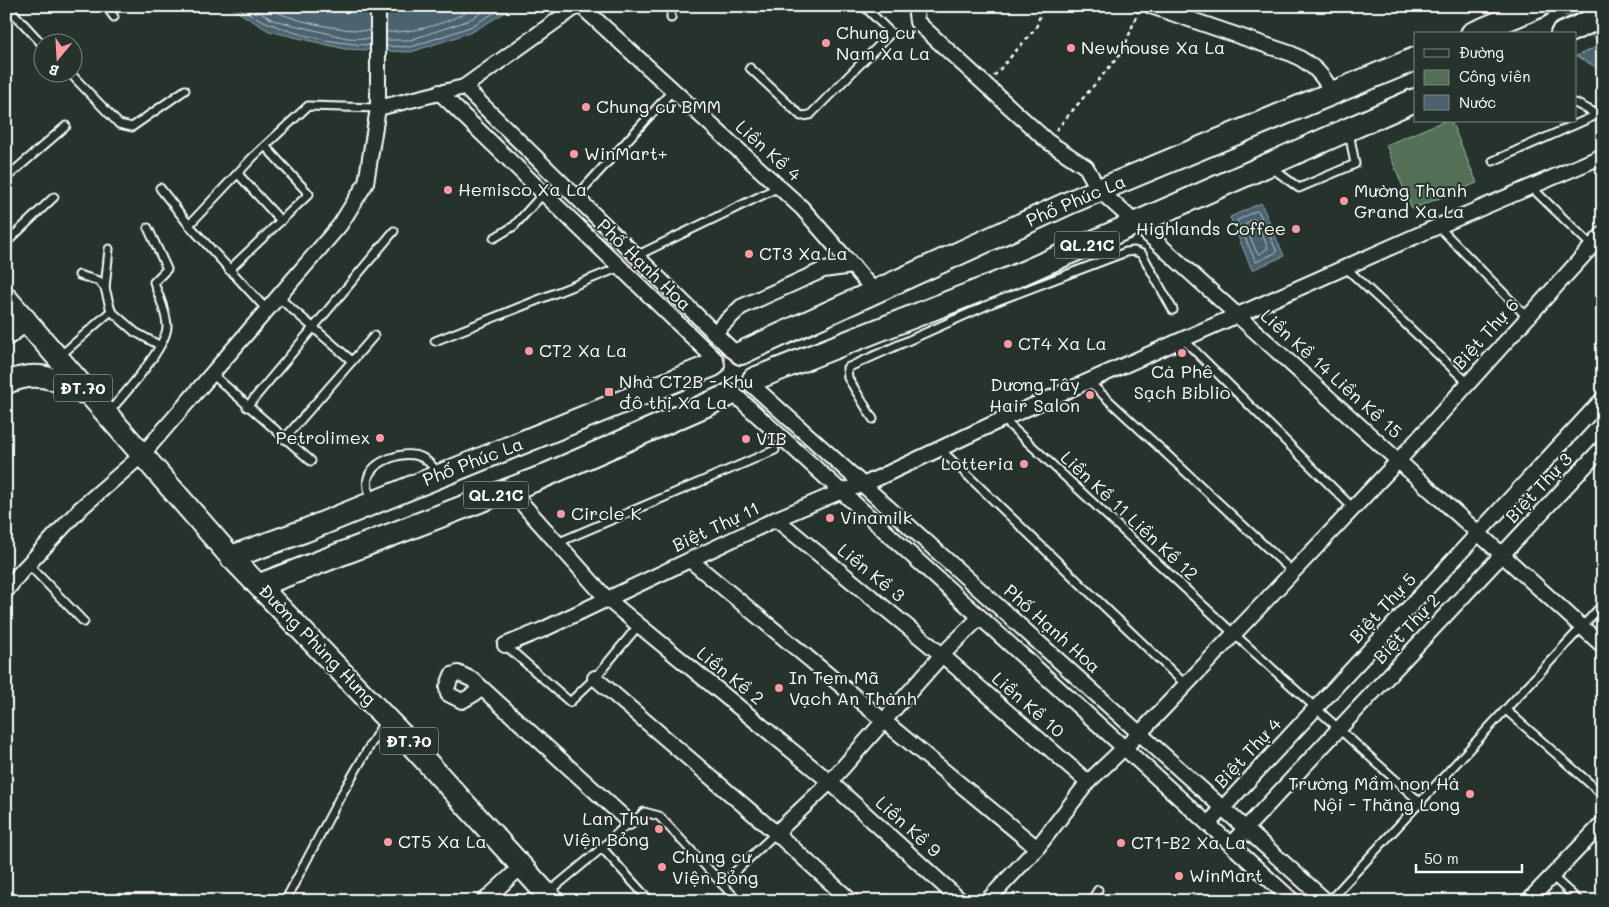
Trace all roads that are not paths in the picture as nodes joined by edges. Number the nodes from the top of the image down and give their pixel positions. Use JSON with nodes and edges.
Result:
{"nodes":[{"id":1,"x":7,"y":6,"type":"edge"},
{"id":2,"x":106,"y":6,"type":"edge"},
{"id":3,"x":378,"y":6,"type":"edge"},
{"id":4,"x":577,"y":6,"type":"edge"},
{"id":5,"x":581,"y":6,"type":"edge"},
{"id":6,"x":672,"y":6,"type":"edge"},
{"id":7,"x":864,"y":6,"type":"edge"},
{"id":8,"x":915,"y":6,"type":"edge"},
{"id":9,"x":1151,"y":6,"type":"edge"},
{"id":10,"x":1538,"y":6,"type":"edge"},
{"id":11,"x":1603,"y":16,"type":"edge"},
{"id":12,"x":114,"y":17,"type":"dead end"},
{"id":13,"x":670,"y":18,"type":"dead end"},
{"id":14,"x":1477,"y":32,"type":"edge"},
{"id":15,"x":1567,"y":32,"type":"edge"},
{"id":16,"x":32,"y":33,"type":"edge"},
{"id":17,"x":1414,"y":58,"type":"edge"},
{"id":18,"x":750,"y":68,"type":"dead end"},
{"id":19,"x":79,"y":82,"type":"edge"},
{"id":20,"x":464,"y":87,"type":"junction"},
{"id":21,"x":185,"y":90,"type":"dead end"},
{"id":22,"x":672,"y":90,"type":"junction"},
{"id":23,"x":439,"y":92,"type":"junction"},
{"id":24,"x":1334,"y":94,"type":"junction"},
{"id":25,"x":1414,"y":100,"type":"edge"},
{"id":26,"x":1576,"y":104,"type":"edge"},
{"id":27,"x":378,"y":108,"type":"junction"},
{"id":28,"x":1601,"y":116,"type":"edge"},
{"id":29,"x":66,"y":126,"type":"dead end"},
{"id":30,"x":1348,"y":129,"type":"junction"},
{"id":31,"x":265,"y":146,"type":"junction"},
{"id":32,"x":1603,"y":156,"type":"edge"},
{"id":33,"x":1494,"y":161,"type":"dead end"},
{"id":34,"x":1268,"y":165,"type":"junction"},
{"id":35,"x":238,"y":174,"type":"junction"},
{"id":36,"x":6,"y":178,"type":"edge"},
{"id":37,"x":1530,"y":186,"type":"junction"},
{"id":38,"x":779,"y":187,"type":"junction"},
{"id":39,"x":160,"y":188,"type":"dead end"},
{"id":40,"x":1099,"y":190,"type":"junction"},
{"id":41,"x":543,"y":194,"type":"junction"},
{"id":42,"x":54,"y":197,"type":"dead end"},
{"id":43,"x":576,"y":197,"type":"junction"},
{"id":44,"x":281,"y":221,"type":"junction"},
{"id":45,"x":1136,"y":223,"type":"junction"},
{"id":46,"x":189,"y":225,"type":"junction"},
{"id":47,"x":1438,"y":226,"type":"junction"},
{"id":48,"x":148,"y":228,"type":"dead end"},
{"id":49,"x":394,"y":231,"type":"dead end"},
{"id":50,"x":1603,"y":234,"type":"edge"},
{"id":51,"x":494,"y":238,"type":"dead end"},
{"id":52,"x":6,"y":243,"type":"edge"},
{"id":53,"x":1592,"y":246,"type":"junction"},
{"id":54,"x":109,"y":249,"type":"dead end"},
{"id":55,"x":636,"y":256,"type":"junction"},
{"id":56,"x":853,"y":266,"type":"junction"},
{"id":57,"x":1345,"y":267,"type":"junction"},
{"id":58,"x":618,"y":268,"type":"junction"},
{"id":59,"x":228,"y":270,"type":"junction"},
{"id":60,"x":79,"y":275,"type":"dead end"},
{"id":61,"x":105,"y":288,"type":"junction"},
{"id":62,"x":876,"y":293,"type":"junction"},
{"id":63,"x":989,"y":295,"type":"junction"},
{"id":64,"x":278,"y":297,"type":"junction"},
{"id":65,"x":6,"y":298,"type":"edge"},
{"id":66,"x":267,"y":310,"type":"junction"},
{"id":67,"x":1173,"y":310,"type":"dead end"},
{"id":68,"x":111,"y":311,"type":"junction"},
{"id":69,"x":1238,"y":314,"type":"junction"},
{"id":70,"x":1527,"y":317,"type":"junction"},
{"id":71,"x":25,"y":320,"type":"junction"},
{"id":72,"x":314,"y":328,"type":"junction"},
{"id":73,"x":714,"y":333,"type":"junction"},
{"id":74,"x":6,"y":334,"type":"edge"},
{"id":75,"x":374,"y":336,"type":"dead end"},
{"id":76,"x":1183,"y":339,"type":"junction"},
{"id":77,"x":435,"y":341,"type":"dead end"},
{"id":78,"x":159,"y":346,"type":"junction"},
{"id":79,"x":726,"y":357,"type":"junction"},
{"id":80,"x":57,"y":358,"type":"junction"},
{"id":81,"x":352,"y":361,"type":"junction"},
{"id":82,"x":212,"y":374,"type":"junction"},
{"id":83,"x":1088,"y":381,"type":"junction"},
{"id":84,"x":1468,"y":382,"type":"junction"},
{"id":85,"x":6,"y":383,"type":"edge"},
{"id":86,"x":743,"y":388,"type":"junction"},
{"id":87,"x":1603,"y":399,"type":"edge"},
{"id":88,"x":100,"y":407,"type":"junction"},
{"id":89,"x":247,"y":407,"type":"junction"},
{"id":90,"x":873,"y":418,"type":"dead end"},
{"id":91,"x":1004,"y":419,"type":"junction"},
{"id":92,"x":284,"y":439,"type":"junction"},
{"id":93,"x":1603,"y":447,"type":"edge"},
{"id":94,"x":938,"y":448,"type":"junction"},
{"id":95,"x":775,"y":450,"type":"dead end"},
{"id":96,"x":142,"y":455,"type":"junction"},
{"id":97,"x":1399,"y":460,"type":"junction"},
{"id":98,"x":311,"y":462,"type":"dead end"},
{"id":99,"x":440,"y":474,"type":"junction"},
{"id":100,"x":863,"y":485,"type":"junction"},
{"id":101,"x":510,"y":490,"type":"junction"},
{"id":102,"x":842,"y":491,"type":"junction"},
{"id":103,"x":372,"y":502,"type":"junction"},
{"id":104,"x":1353,"y":508,"type":"junction"},
{"id":105,"x":776,"y":519,"type":"junction"},
{"id":106,"x":1478,"y":533,"type":"junction"},
{"id":107,"x":558,"y":543,"type":"junction"},
{"id":108,"x":1502,"y":554,"type":"junction"},
{"id":109,"x":232,"y":557,"type":"junction"},
{"id":110,"x":690,"y":560,"type":"junction"},
{"id":111,"x":28,"y":564,"type":"junction"},
{"id":112,"x":1293,"y":572,"type":"junction"},
{"id":113,"x":260,"y":586,"type":"junction"},
{"id":114,"x":6,"y":591,"type":"edge"},
{"id":115,"x":607,"y":599,"type":"junction"},
{"id":116,"x":1603,"y":604,"type":"edge"},
{"id":117,"x":980,"y":617,"type":"junction"},
{"id":118,"x":84,"y":622,"type":"dead end"},
{"id":119,"x":638,"y":626,"type":"junction"},
{"id":120,"x":1582,"y":627,"type":"junction"},
{"id":121,"x":1234,"y":634,"type":"junction"},
{"id":122,"x":505,"y":645,"type":"joint"},
{"id":123,"x":1603,"y":646,"type":"edge"},
{"id":124,"x":942,"y":655,"type":"junction"},
{"id":125,"x":595,"y":678,"type":"junction"},
{"id":126,"x":1186,"y":685,"type":"junction"},
{"id":127,"x":477,"y":686,"type":"dead end"},
{"id":128,"x":1315,"y":709,"type":"junction"},
{"id":129,"x":1506,"y":710,"type":"junction"},
{"id":130,"x":387,"y":718,"type":"junction"},
{"id":131,"x":883,"y":721,"type":"junction"},
{"id":132,"x":1338,"y":729,"type":"junction"},
{"id":133,"x":1140,"y":734,"type":"junction"},
{"id":134,"x":1125,"y":749,"type":"junction"},
{"id":135,"x":830,"y":782,"type":"junction"},
{"id":136,"x":1088,"y":782,"type":"junction"},
{"id":137,"x":1603,"y":795,"type":"edge"},
{"id":138,"x":1421,"y":803,"type":"junction"},
{"id":139,"x":1223,"y":808,"type":"junction"},
{"id":140,"x":629,"y":822,"type":"junction"},
{"id":141,"x":1208,"y":824,"type":"junction"},
{"id":142,"x":1603,"y":824,"type":"edge"},
{"id":143,"x":1245,"y":828,"type":"junction"},
{"id":144,"x":776,"y":833,"type":"junction"},
{"id":145,"x":1230,"y":844,"type":"junction"},
{"id":146,"x":602,"y":848,"type":"junction"},
{"id":147,"x":1037,"y":848,"type":"junction"},
{"id":148,"x":522,"y":866,"type":"junction"},
{"id":149,"x":1552,"y":876,"type":"junction"},
{"id":150,"x":722,"y":884,"type":"junction"},
{"id":151,"x":1098,"y":890,"type":"dead end"},
{"id":152,"x":550,"y":897,"type":"edge"},
{"id":153,"x":285,"y":901,"type":"edge"},
{"id":154,"x":484,"y":901,"type":"edge"},
{"id":155,"x":650,"y":901,"type":"edge"},
{"id":156,"x":738,"y":901,"type":"edge"},
{"id":157,"x":851,"y":901,"type":"edge"},
{"id":158,"x":961,"y":901,"type":"edge"},
{"id":159,"x":987,"y":901,"type":"edge"},
{"id":160,"x":1091,"y":901,"type":"edge"},
{"id":161,"x":1293,"y":901,"type":"edge"},
{"id":162,"x":1328,"y":901,"type":"edge"},
{"id":163,"x":1528,"y":901,"type":"edge"},
{"id":164,"x":1579,"y":901,"type":"edge"}],
"edges":[{"from":1,"to":16,"type":"lane"},
{"from":2,"to":12,"type":"lane"},
{"from":3,"to":27,"type":"street"},
{"from":4,"to":20,"type":"street"},
{"from":5,"to":22,"type":"street","name":"Liền Kề 4"},
{"from":6,"to":13,"type":"lane"},
{"from":7,"to":18,"type":"lane"},
{"from":8,"to":40,"type":"street","name":"Liền Kề 14 Liền Kề 15"},
{"from":9,"to":24,"type":"street"},
{"from":10,"to":14,"type":"highway"},
{"from":11,"to":15,"type":"highway"},
{"from":17,"to":24,"type":"highway","name":"Phố Phúc La","number":"QL.21C"},
{"from":19,"to":21,"type":"lane"},
{"from":20,"to":23,"type":"street"},
{"from":20,"to":43,"type":"street","name":"Phố Hạnh Hoa"},
{"from":22,"to":38,"type":"street","name":"Liền Kề 4"},
{"from":22,"to":43,"type":"lane"},
{"from":23,"to":27,"type":"street"},
{"from":23,"to":41,"type":"street","name":"Phố Hạnh Hoa"},
{"from":24,"to":40,"type":"highway","name":"Phố Phúc La","number":"QL.21C"},
{"from":25,"to":30,"type":"highway","number":"QL.21C"},
{"from":26,"to":28,"type":"lane"},
{"from":27,"to":31,"type":"lane"},
{"from":27,"to":64,"type":"street"},
{"from":28,"to":33,"type":"lane"},
{"from":29,"to":36,"type":"lane"},
{"from":30,"to":34,"type":"highway","number":"QL.21C"},
{"from":30,"to":34,"type":"lane"},
{"from":31,"to":35,"type":"lane"},
{"from":31,"to":44,"type":"lane"},
{"from":32,"to":37,"type":"street","name":"Biệt Thự 11"},
{"from":34,"to":45,"type":"highway","number":"QL.21C"},
{"from":35,"to":44,"type":"lane"},
{"from":35,"to":46,"type":"lane"},
{"from":37,"to":47,"type":"street","name":"Biệt Thự 11"},
{"from":37,"to":53,"type":"lane"},
{"from":38,"to":55,"type":"lane"},
{"from":38,"to":56,"type":"street","name":"Liền Kề 4"},
{"from":39,"to":46,"type":"lane"},
{"from":40,"to":45,"type":"street","name":"Liền Kề 14 Liền Kề 15"},
{"from":40,"to":62,"type":"highway","name":"Phố Phúc La","number":"QL.21C"},
{"from":41,"to":51,"type":"lane"},
{"from":41,"to":58,"type":"street","name":"Phố Hạnh Hoa"},
{"from":42,"to":52,"type":"lane"},
{"from":43,"to":55,"type":"street","name":"Phố Hạnh Hoa"},
{"from":44,"to":59,"type":"lane"},
{"from":45,"to":63,"type":"highway","number":"QL.21C"},
{"from":45,"to":69,"type":"street","name":"Liền Kề 14 Liền Kề 15"},
{"from":46,"to":59,"type":"lane"},
{"from":47,"to":57,"type":"street","name":"Biệt Thự 11"},
{"from":47,"to":70,"type":"lane"},
{"from":48,"to":78,"type":"lane"},
{"from":49,"to":72,"type":"lane"},
{"from":50,"to":53,"type":"street","name":"Biệt Thự 6"},
{"from":53,"to":70,"type":"street","name":"Biệt Thự 6"},
{"from":54,"to":61,"type":"lane"},
{"from":55,"to":73,"type":"street","name":"Phố Hạnh Hoa"},
{"from":56,"to":62,"type":"street","name":"Liền Kề 4"},
{"from":56,"to":73,"type":"street"},
{"from":57,"to":69,"type":"street","name":"Biệt Thự 11"},
{"from":57,"to":84,"type":"lane"},
{"from":58,"to":77,"type":"lane"},
{"from":58,"to":79,"type":"street","name":"Phố Hạnh Hoa"},
{"from":59,"to":66,"type":"lane"},
{"from":60,"to":61,"type":"lane"},
{"from":61,"to":68,"type":"lane"},
{"from":62,"to":79,"type":"highway","name":"Phố Phúc La","number":"QL.21C"},
{"from":63,"to":67,"type":"lane"},
{"from":63,"to":86,"type":"highway","number":"QL.21C"},
{"from":63,"to":90,"type":"lane"},
{"from":64,"to":66,"type":"street"},
{"from":64,"to":72,"type":"lane"},
{"from":65,"to":71,"type":"main road","number":"ĐT.70"},
{"from":66,"to":82,"type":"street"},
{"from":68,"to":78,"type":"lane"},
{"from":68,"to":80,"type":"lane"},
{"from":69,"to":76,"type":"street","name":"Biệt Thự 11"},
{"from":69,"to":97,"type":"street","name":"Liền Kề 14 Liền Kề 15"},
{"from":70,"to":84,"type":"street","name":"Biệt Thự 6"},
{"from":71,"to":74,"type":"highway"},
{"from":71,"to":80,"type":"main road","number":"ĐT.70"},
{"from":72,"to":81,"type":"lane"},
{"from":72,"to":89,"type":"lane"},
{"from":73,"to":79,"type":"street","name":"Phố Hạnh Hoa"},
{"from":75,"to":81,"type":"lane"},
{"from":76,"to":83,"type":"street","name":"Biệt Thự 11"},
{"from":76,"to":104,"type":"lane"},
{"from":78,"to":88,"type":"lane"},
{"from":79,"to":86,"type":"highway"},
{"from":79,"to":86,"type":"highway"},
{"from":79,"to":99,"type":"highway","name":"Phố Phúc La","number":"QL.21C"},
{"from":80,"to":88,"type":"main road","number":"ĐT.70"},
{"from":81,"to":92,"type":"lane"},
{"from":82,"to":89,"type":"lane"},
{"from":82,"to":96,"type":"street"},
{"from":83,"to":91,"type":"street","name":"Biệt Thự 11"},
{"from":83,"to":112,"type":"lane"},
{"from":84,"to":97,"type":"street","name":"Biệt Thự 6"},
{"from":85,"to":88,"type":"main road"},
{"from":86,"to":100,"type":"street","name":"Phố Hạnh Hoa"},
{"from":86,"to":101,"type":"highway","number":"QL.21C"},
{"from":86,"to":102,"type":"street"},
{"from":87,"to":106,"type":"street"},
{"from":88,"to":96,"type":"main road","number":"ĐT.70"},
{"from":89,"to":92,"type":"lane"},
{"from":91,"to":94,"type":"street","name":"Biệt Thự 11"},
{"from":91,"to":121,"type":"lane","name":"Liền Kề 11 Liền Kề 12"},
{"from":92,"to":98,"type":"lane"},
{"from":93,"to":108,"type":"street","name":"Biệt Thự 3"},
{"from":94,"to":100,"type":"street","name":"Biệt Thự 11"},
{"from":94,"to":126,"type":"lane"},
{"from":95,"to":107,"type":"lane"},
{"from":96,"to":109,"type":"main road","name":"Đường Phùng Hưng","number":"ĐT.70"},
{"from":96,"to":111,"type":"street"},
{"from":97,"to":104,"type":"street"},
{"from":97,"to":106,"type":"street","name":"Liền Kề 14 Liền Kề 15"},
{"from":99,"to":103,"type":"highway","name":"Phố Phúc La","number":"QL.21C"},
{"from":99,"to":103,"type":"lane"},
{"from":100,"to":102,"type":"street","name":"Biệt Thự 11"},
{"from":100,"to":133,"type":"street","name":"Phố Hạnh Hoa"},
{"from":101,"to":107,"type":"street","name":"Liền Kề 2"},
{"from":101,"to":113,"type":"highway","number":"QL.21C"},
{"from":102,"to":105,"type":"street","name":"Biệt Thự 11"},
{"from":102,"to":117,"type":"street"},
{"from":103,"to":109,"type":"highway","name":"Phố Phúc La","number":"QL.21C"},
{"from":104,"to":112,"type":"street"},
{"from":105,"to":110,"type":"street","name":"Biệt Thự 11"},
{"from":105,"to":124,"type":"street","name":"Liền Kề 3"},
{"from":106,"to":108,"type":"street","name":"Liền Kề 14 Liền Kề 15"},
{"from":106,"to":128,"type":"street","name":"Biệt Thự 5"},
{"from":107,"to":115,"type":"street","name":"Liền Kề 2"},
{"from":108,"to":120,"type":"street","name":"Liền Kề 14 Liền Kề 15"},
{"from":108,"to":132,"type":"street","name":"Biệt Thự 2"},
{"from":109,"to":113,"type":"main road","name":"Đường Phùng Hưng","number":"ĐT.70"},
{"from":110,"to":115,"type":"street","name":"Biệt Thự 11"},
{"from":110,"to":131,"type":"street"},
{"from":111,"to":114,"type":"street"},
{"from":111,"to":118,"type":"lane"},
{"from":112,"to":121,"type":"street"},
{"from":113,"to":130,"type":"main road","name":"Đường Phùng Hưng","number":"ĐT.70"},
{"from":115,"to":119,"type":"street","name":"Liền Kề 2"},
{"from":115,"to":122,"type":"street","name":"Biệt Thự 11"},
{"from":116,"to":120,"type":"lane"},
{"from":117,"to":124,"type":"street"},
{"from":117,"to":134,"type":"street"},
{"from":119,"to":125,"type":"lane"},
{"from":119,"to":135,"type":"street","name":"Liền Kề 2"},
{"from":120,"to":123,"type":"street","name":"Liền Kề 14 Liền Kề 15"},
{"from":120,"to":129,"type":"lane"},
{"from":121,"to":126,"type":"street"},
{"from":121,"to":128,"type":"lane","name":"Liền Kề 11 Liền Kề 12"},
{"from":122,"to":125,"type":"lane"},
{"from":124,"to":131,"type":"street"},
{"from":124,"to":136,"type":"street","name":"Liền Kề 10"},
{"from":125,"to":144,"type":"street"},
{"from":126,"to":133,"type":"street"},
{"from":127,"to":140,"type":"street"},
{"from":128,"to":132,"type":"lane","name":"Liền Kề 11 Liền Kề 12"},
{"from":128,"to":139,"type":"street","name":"Biệt Thự 4"},
{"from":129,"to":137,"type":"lane"},
{"from":129,"to":138,"type":"lane"},
{"from":130,"to":148,"type":"main road","name":"Đường Phùng Hưng","number":"ĐT.70"},
{"from":130,"to":153,"type":"lane"},
{"from":131,"to":135,"type":"street"},
{"from":131,"to":147,"type":"street"},
{"from":132,"to":138,"type":"lane","name":"Liền Kề 11 Liền Kề 12"},
{"from":132,"to":143,"type":"street","name":"Biệt Thự 2"},
{"from":133,"to":134,"type":"street"},
{"from":133,"to":139,"type":"street","name":"Phố Hạnh Hoa"},
{"from":134,"to":136,"type":"street"},
{"from":134,"to":141,"type":"street"},
{"from":135,"to":144,"type":"street"},
{"from":135,"to":158,"type":"street","name":"Liền Kề 9"},
{"from":136,"to":147,"type":"street"},
{"from":138,"to":162,"type":"lane"},
{"from":139,"to":141,"type":"street","name":"Biệt Thự 4"},
{"from":139,"to":143,"type":"street","name":"Phố Hạnh Hoa"},
{"from":140,"to":146,"type":"lane"},
{"from":140,"to":150,"type":"lane"},
{"from":141,"to":145,"type":"street"},
{"from":142,"to":149,"type":"street"},
{"from":143,"to":145,"type":"street","name":"Biệt Thự 2"},
{"from":143,"to":162,"type":"street","name":"Phố Hạnh Hoa"},
{"from":144,"to":150,"type":"lane"},
{"from":144,"to":157,"type":"street"},
{"from":145,"to":161,"type":"street"},
{"from":146,"to":152,"type":"lane"},
{"from":146,"to":155,"type":"lane"},
{"from":147,"to":159,"type":"street"},
{"from":148,"to":152,"type":"main road","name":"Đường Phùng Hưng","number":"ĐT.70"},
{"from":148,"to":154,"type":"street"},
{"from":149,"to":163,"type":"street"},
{"from":149,"to":164,"type":"lane"},
{"from":150,"to":156,"type":"lane"},
{"from":151,"to":160,"type":"lane"}]}
